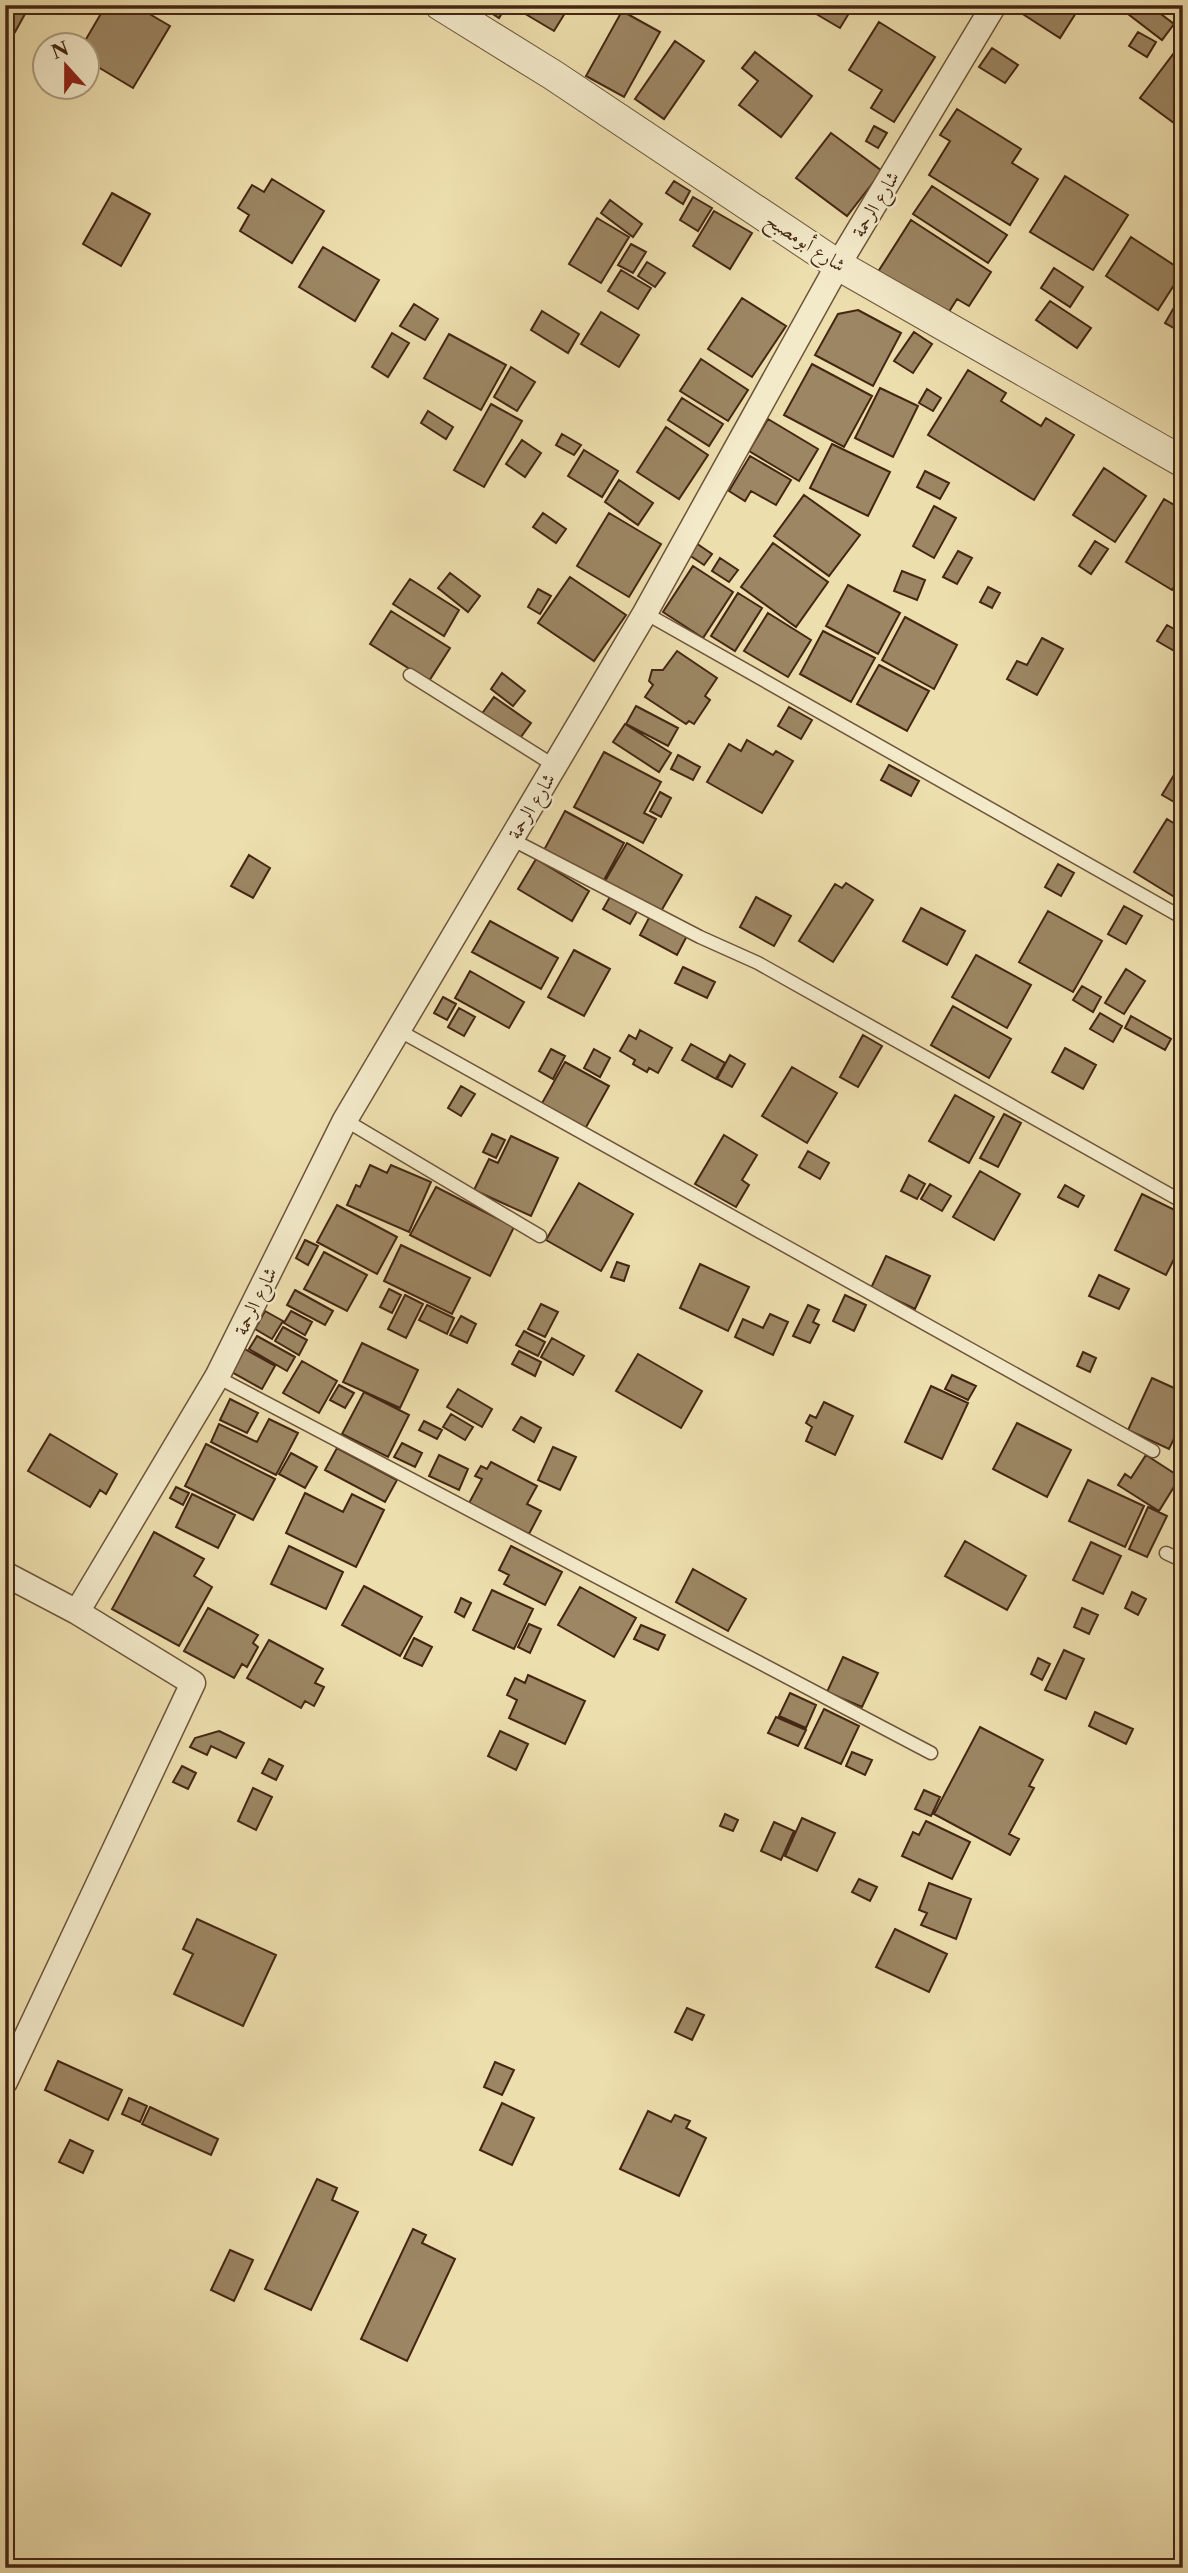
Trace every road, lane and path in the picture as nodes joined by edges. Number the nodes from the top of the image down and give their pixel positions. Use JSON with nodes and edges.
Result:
{"nodes":[{"id":1,"x":440,"y":5,"type":"edge"},
{"id":2,"x":994,"y":5,"type":"edge"},
{"id":3,"x":838,"y":265,"type":"junction"},
{"id":4,"x":1183,"y":462,"type":"edge"},
{"id":5,"x":645,"y":613,"type":"junction"},
{"id":6,"x":410,"y":675,"type":"dead end"},
{"id":7,"x":555,"y":766,"type":"junction"},
{"id":8,"x":511,"y":839,"type":"junction"},
{"id":9,"x":1183,"y":918,"type":"edge"},
{"id":10,"x":398,"y":1030,"type":"junction"},
{"id":11,"x":345,"y":1120,"type":"junction"},
{"id":12,"x":1183,"y":1202,"type":"edge"},
{"id":13,"x":540,"y":1236,"type":"dead end"},
{"id":14,"x":218,"y":1377,"type":"junction"},
{"id":15,"x":1153,"y":1451,"type":"dead end"},
{"id":16,"x":1166,"y":1553,"type":"dead end"},
{"id":17,"x":1183,"y":1561,"type":"edge"},
{"id":18,"x":5,"y":1574,"type":"edge"},
{"id":19,"x":77,"y":1612,"type":"junction"},
{"id":20,"x":930,"y":1753,"type":"dead end"},
{"id":21,"x":5,"y":2082,"type":"edge"}],
"edges":[{"from":1,"to":3,"type":"street","name":"شارع أبومصبح"},
{"from":2,"to":3,"type":"street","name":"شارع الرحمة"},
{"from":3,"to":4,"type":"street","name":"شارع أبومصبح"},
{"from":3,"to":5,"type":"street","name":"شارع الرحمة"},
{"from":5,"to":7,"type":"street","name":"شارع الرحمة"},
{"from":5,"to":9,"type":"lane"},
{"from":6,"to":7,"type":"lane"},
{"from":7,"to":8,"type":"street","name":"شارع الرحمة"},
{"from":8,"to":10,"type":"street","name":"شارع الرحمة"},
{"from":8,"to":12,"type":"lane"},
{"from":10,"to":11,"type":"street","name":"شارع الرحمة"},
{"from":10,"to":15,"type":"lane"},
{"from":11,"to":13,"type":"lane"},
{"from":11,"to":14,"type":"street","name":"شارع الرحمة"},
{"from":14,"to":19,"type":"street","name":"شارع الرحمة"},
{"from":14,"to":20,"type":"lane"},
{"from":16,"to":17,"type":"lane"},
{"from":18,"to":19,"type":"street"},
{"from":19,"to":21,"type":"street"}]}
